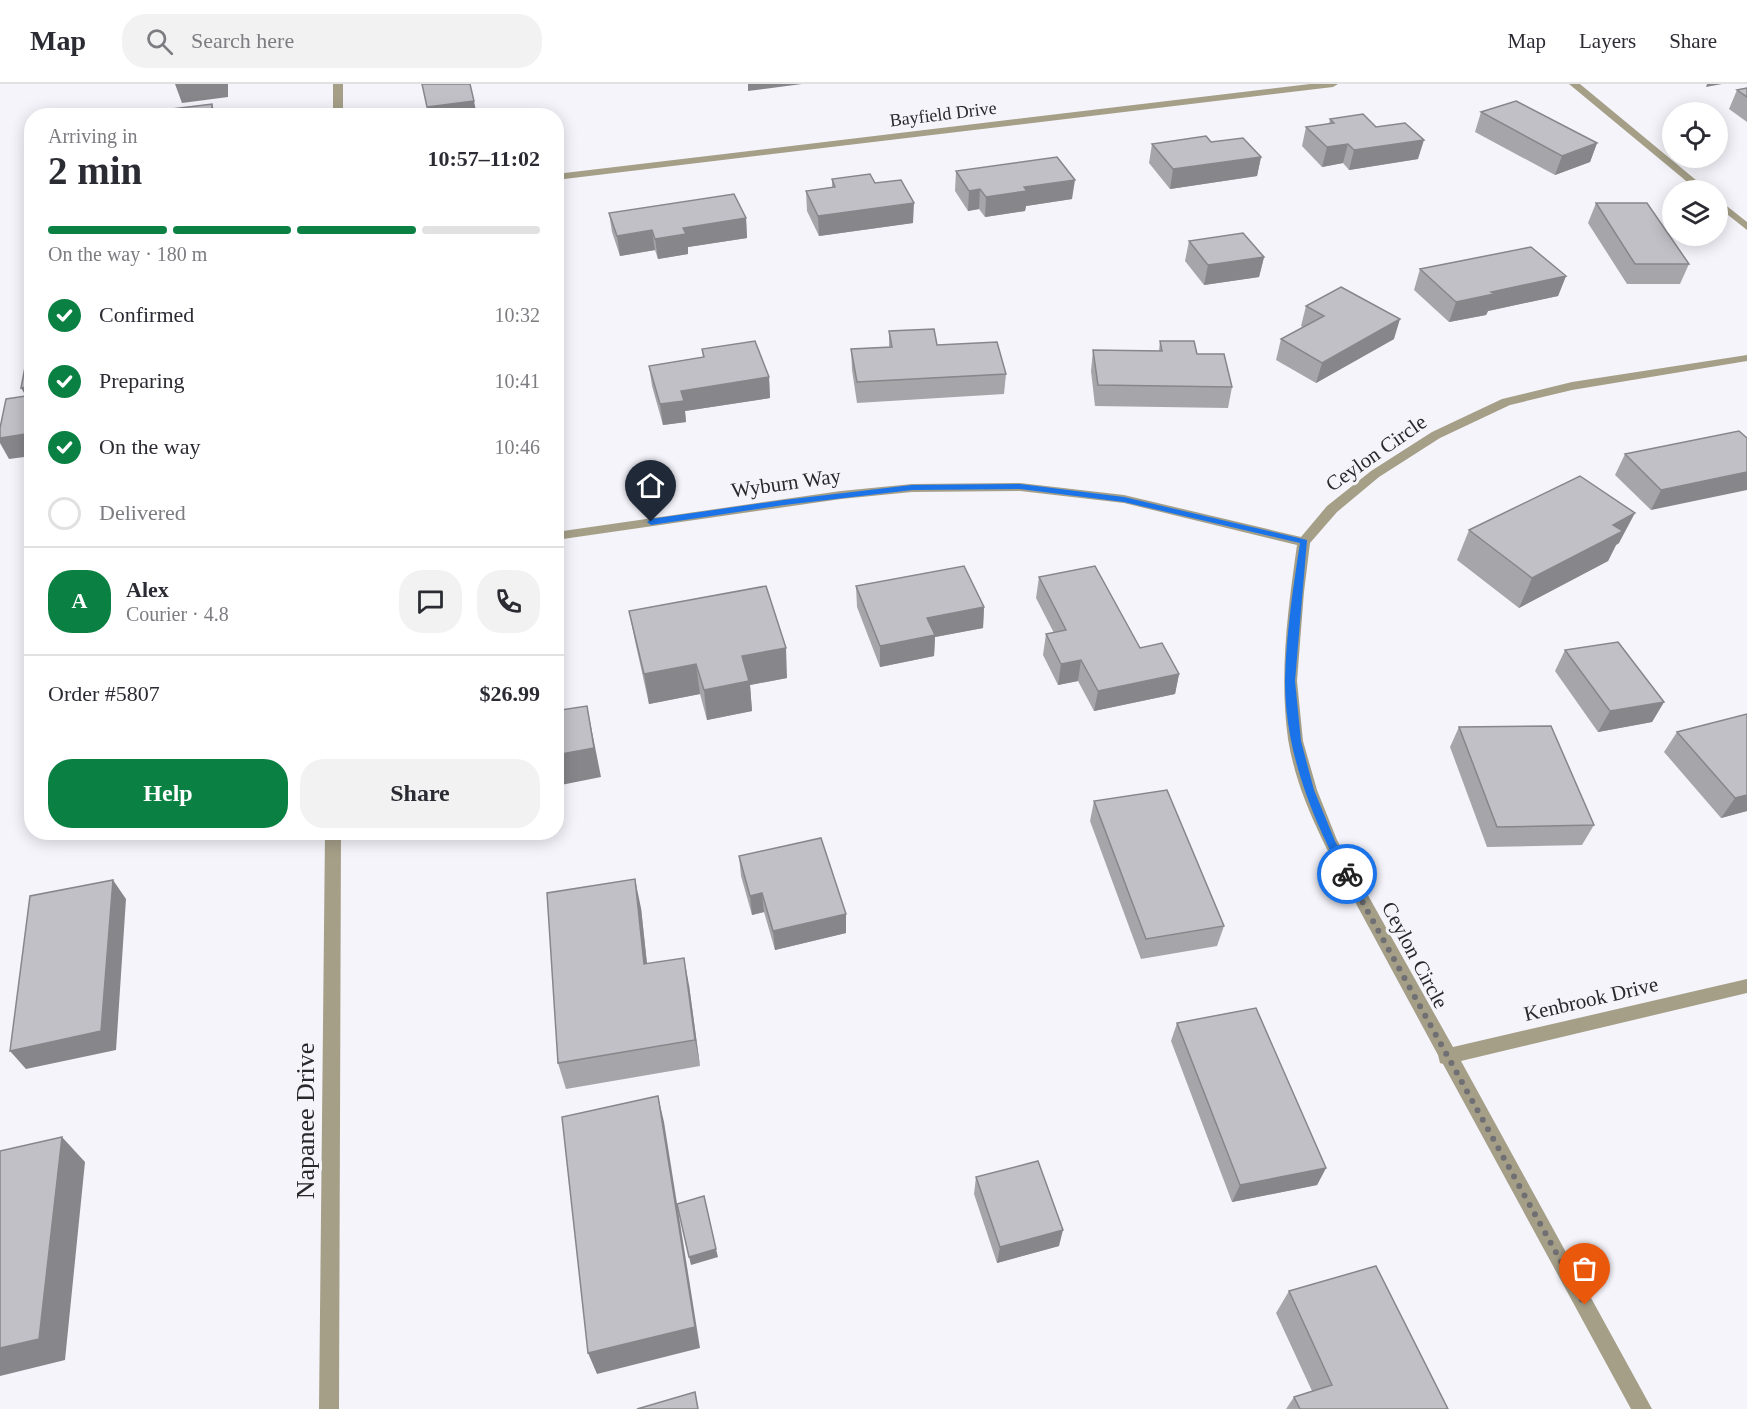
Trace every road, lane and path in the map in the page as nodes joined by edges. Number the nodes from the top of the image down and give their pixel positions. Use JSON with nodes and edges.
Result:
{"nodes":[{"id":1,"x":338,"y":84,"type":"edge"},
{"id":2,"x":1333,"y":84,"type":"edge"},
{"id":3,"x":1574,"y":84,"type":"edge"},
{"id":4,"x":338,"y":108,"type":"edge"},
{"id":5,"x":564,"y":176,"type":"edge"},
{"id":6,"x":1691,"y":180,"type":"edge"},
{"id":7,"x":1728,"y":211,"type":"edge"},
{"id":8,"x":1747,"y":227,"type":"edge"},
{"id":9,"x":1747,"y":358,"type":"edge"},
{"id":10,"x":564,"y":535,"type":"edge"},
{"id":11,"x":1304,"y":542,"type":"junction"},
{"id":12,"x":333,"y":840,"type":"edge"},
{"id":13,"x":1747,"y":986,"type":"edge"},
{"id":14,"x":1446,"y":1057,"type":"junction"},
{"id":15,"x":329,"y":1409,"type":"edge"},
{"id":16,"x":1642,"y":1409,"type":"edge"}],
"edges":[{"from":1,"to":4,"type":"street"},
{"from":2,"to":5,"type":"street","name":"Bayfield Drive"},
{"from":3,"to":6,"type":"street"},
{"from":7,"to":8,"type":"street"},
{"from":9,"to":11,"type":"street","name":"Ceylon Circle"},
{"from":10,"to":11,"type":"street","name":"Wyburn Way"},
{"from":11,"to":14,"type":"street","name":"Ceylon Circle"},
{"from":12,"to":15,"type":"street","name":"Napanee Drive"},
{"from":13,"to":14,"type":"street","name":"Kenbrook Drive"},
{"from":14,"to":16,"type":"street","name":"Ceylon Circle"}]}
